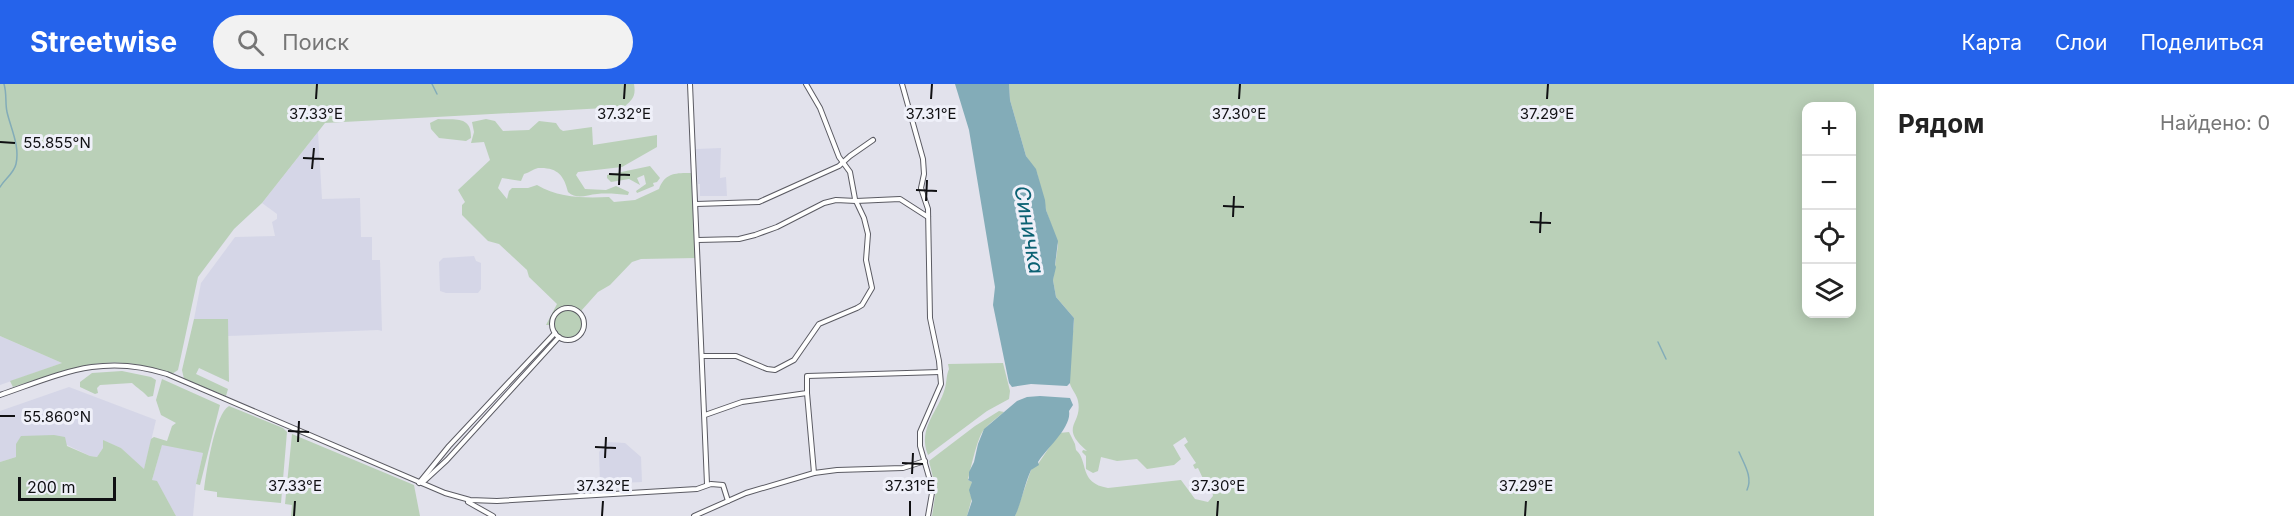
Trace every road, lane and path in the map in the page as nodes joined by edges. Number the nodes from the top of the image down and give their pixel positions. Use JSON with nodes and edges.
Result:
{"nodes":[{"id":1,"x":690,"y":84,"type":"edge"},
{"id":2,"x":806,"y":84,"type":"edge"},
{"id":3,"x":902,"y":84,"type":"edge"},
{"id":4,"x":873,"y":140,"type":"dead end"},
{"id":5,"x":843,"y":162,"type":"junction"},
{"id":6,"x":856,"y":201,"type":"junction"},
{"id":7,"x":696,"y":204,"type":"junction"},
{"id":8,"x":928,"y":217,"type":"junction"},
{"id":9,"x":698,"y":240,"type":"junction"},
{"id":10,"x":555,"y":333,"type":"junction"},
{"id":11,"x":559,"y":337,"type":"junction"},
{"id":12,"x":703,"y":356,"type":"junction"},
{"id":13,"x":940,"y":372,"type":"junction"},
{"id":14,"x":807,"y":393,"type":"junction"},
{"id":15,"x":0,"y":394,"type":"edge"},
{"id":16,"x":705,"y":415,"type":"junction"},
{"id":17,"x":925,"y":461,"type":"junction"},
{"id":18,"x":814,"y":473,"type":"junction"},
{"id":19,"x":420,"y":483,"type":"junction"},
{"id":20,"x":707,"y":485,"type":"junction"},
{"id":21,"x":465,"y":500,"type":"junction"},
{"id":22,"x":728,"y":501,"type":"junction"},
{"id":23,"x":493,"y":516,"type":"edge"},
{"id":24,"x":694,"y":516,"type":"edge"},
{"id":25,"x":928,"y":516,"type":"edge"}],
"edges":[{"from":1,"to":7,"type":"street"},
{"from":2,"to":5,"type":"street"},
{"from":3,"to":8,"type":"street"},
{"from":4,"to":5,"type":"street"},
{"from":5,"to":6,"type":"street"},
{"from":5,"to":7,"type":"street"},
{"from":6,"to":8,"type":"street"},
{"from":6,"to":9,"type":"street"},
{"from":6,"to":12,"type":"street"},
{"from":7,"to":9,"type":"street"},
{"from":8,"to":13,"type":"street"},
{"from":9,"to":12,"type":"street"},
{"from":10,"to":11,"type":"street"},
{"from":10,"to":11,"type":"street"},
{"from":10,"to":19,"type":"street"},
{"from":11,"to":19,"type":"street"},
{"from":12,"to":16,"type":"street"},
{"from":13,"to":14,"type":"street"},
{"from":13,"to":17,"type":"street"},
{"from":14,"to":16,"type":"street"},
{"from":14,"to":18,"type":"street"},
{"from":15,"to":19,"type":"street"},
{"from":16,"to":20,"type":"street"},
{"from":17,"to":18,"type":"street"},
{"from":17,"to":25,"type":"street"},
{"from":18,"to":22,"type":"street"},
{"from":19,"to":21,"type":"street"},
{"from":20,"to":21,"type":"street"},
{"from":20,"to":22,"type":"street"},
{"from":21,"to":23,"type":"street"},
{"from":22,"to":24,"type":"street"}]}
